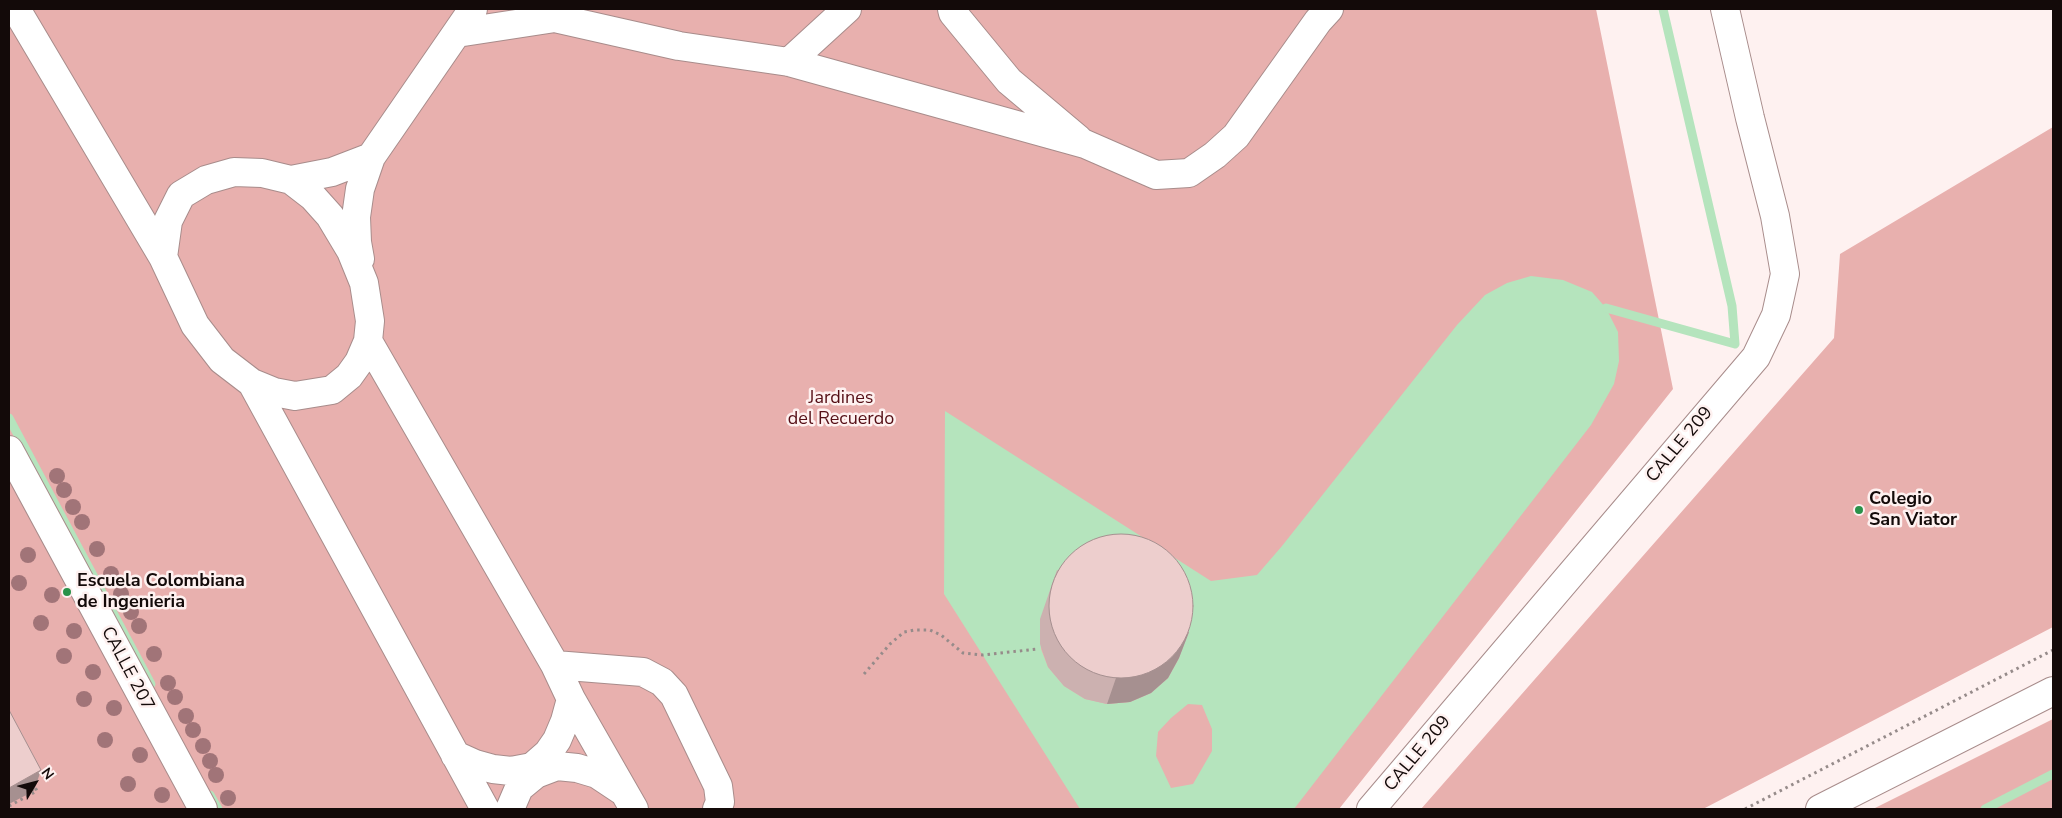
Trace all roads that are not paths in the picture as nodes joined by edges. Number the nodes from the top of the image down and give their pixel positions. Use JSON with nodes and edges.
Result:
{"nodes":[{"id":1,"x":16,"y":9,"type":"edge"},
{"id":2,"x":473,"y":9,"type":"edge"},
{"id":3,"x":848,"y":9,"type":"edge"},
{"id":4,"x":952,"y":9,"type":"edge"},
{"id":5,"x":1329,"y":9,"type":"edge"},
{"id":6,"x":1725,"y":9,"type":"edge"},
{"id":7,"x":553,"y":14,"type":"edge"},
{"id":8,"x":457,"y":33,"type":"junction"},
{"id":9,"x":788,"y":62,"type":"junction"},
{"id":10,"x":1085,"y":144,"type":"junction"},
{"id":11,"x":371,"y":157,"type":"junction"},
{"id":12,"x":291,"y":180,"type":"junction"},
{"id":13,"x":163,"y":257,"type":"junction"},
{"id":14,"x":364,"y":283,"type":"junction"},
{"id":15,"x":368,"y":341,"type":"junction"},
{"id":16,"x":252,"y":383,"type":"junction"},
{"id":17,"x":9,"y":450,"type":"edge"},
{"id":18,"x":555,"y":665,"type":"junction"},
{"id":19,"x":2053,"y":691,"type":"edge"},
{"id":20,"x":571,"y":699,"type":"junction"},
{"id":21,"x":455,"y":755,"type":"junction"},
{"id":22,"x":629,"y":801,"type":"edge"},
{"id":23,"x":203,"y":809,"type":"edge"},
{"id":24,"x":485,"y":809,"type":"edge"},
{"id":25,"x":510,"y":809,"type":"edge"},
{"id":26,"x":717,"y":809,"type":"edge"},
{"id":27,"x":1371,"y":809,"type":"edge"},
{"id":28,"x":1820,"y":809,"type":"edge"}],
"edges":[{"from":1,"to":13,"type":"main road"},
{"from":2,"to":8,"type":"main road"},
{"from":3,"to":9,"type":"main road"},
{"from":4,"to":10,"type":"main road"},
{"from":5,"to":10,"type":"main road"},
{"from":6,"to":27,"type":"main road","name":"CALLE 209"},
{"from":7,"to":8,"type":"main road"},
{"from":7,"to":9,"type":"main road"},
{"from":8,"to":11,"type":"main road"},
{"from":9,"to":10,"type":"main road"},
{"from":11,"to":12,"type":"main road"},
{"from":11,"to":14,"type":"main road"},
{"from":12,"to":13,"type":"main road"},
{"from":12,"to":14,"type":"main road"},
{"from":13,"to":16,"type":"main road"},
{"from":14,"to":15,"type":"main road"},
{"from":15,"to":16,"type":"main road"},
{"from":15,"to":18,"type":"main road"},
{"from":16,"to":21,"type":"main road"},
{"from":17,"to":23,"type":"main road","name":"CALLE 207"},
{"from":18,"to":20,"type":"main road"},
{"from":18,"to":26,"type":"main road"},
{"from":19,"to":28,"type":"main road"},
{"from":20,"to":21,"type":"main road"},
{"from":20,"to":22,"type":"main road"},
{"from":21,"to":24,"type":"main road"},
{"from":22,"to":25,"type":"main road"}]}
